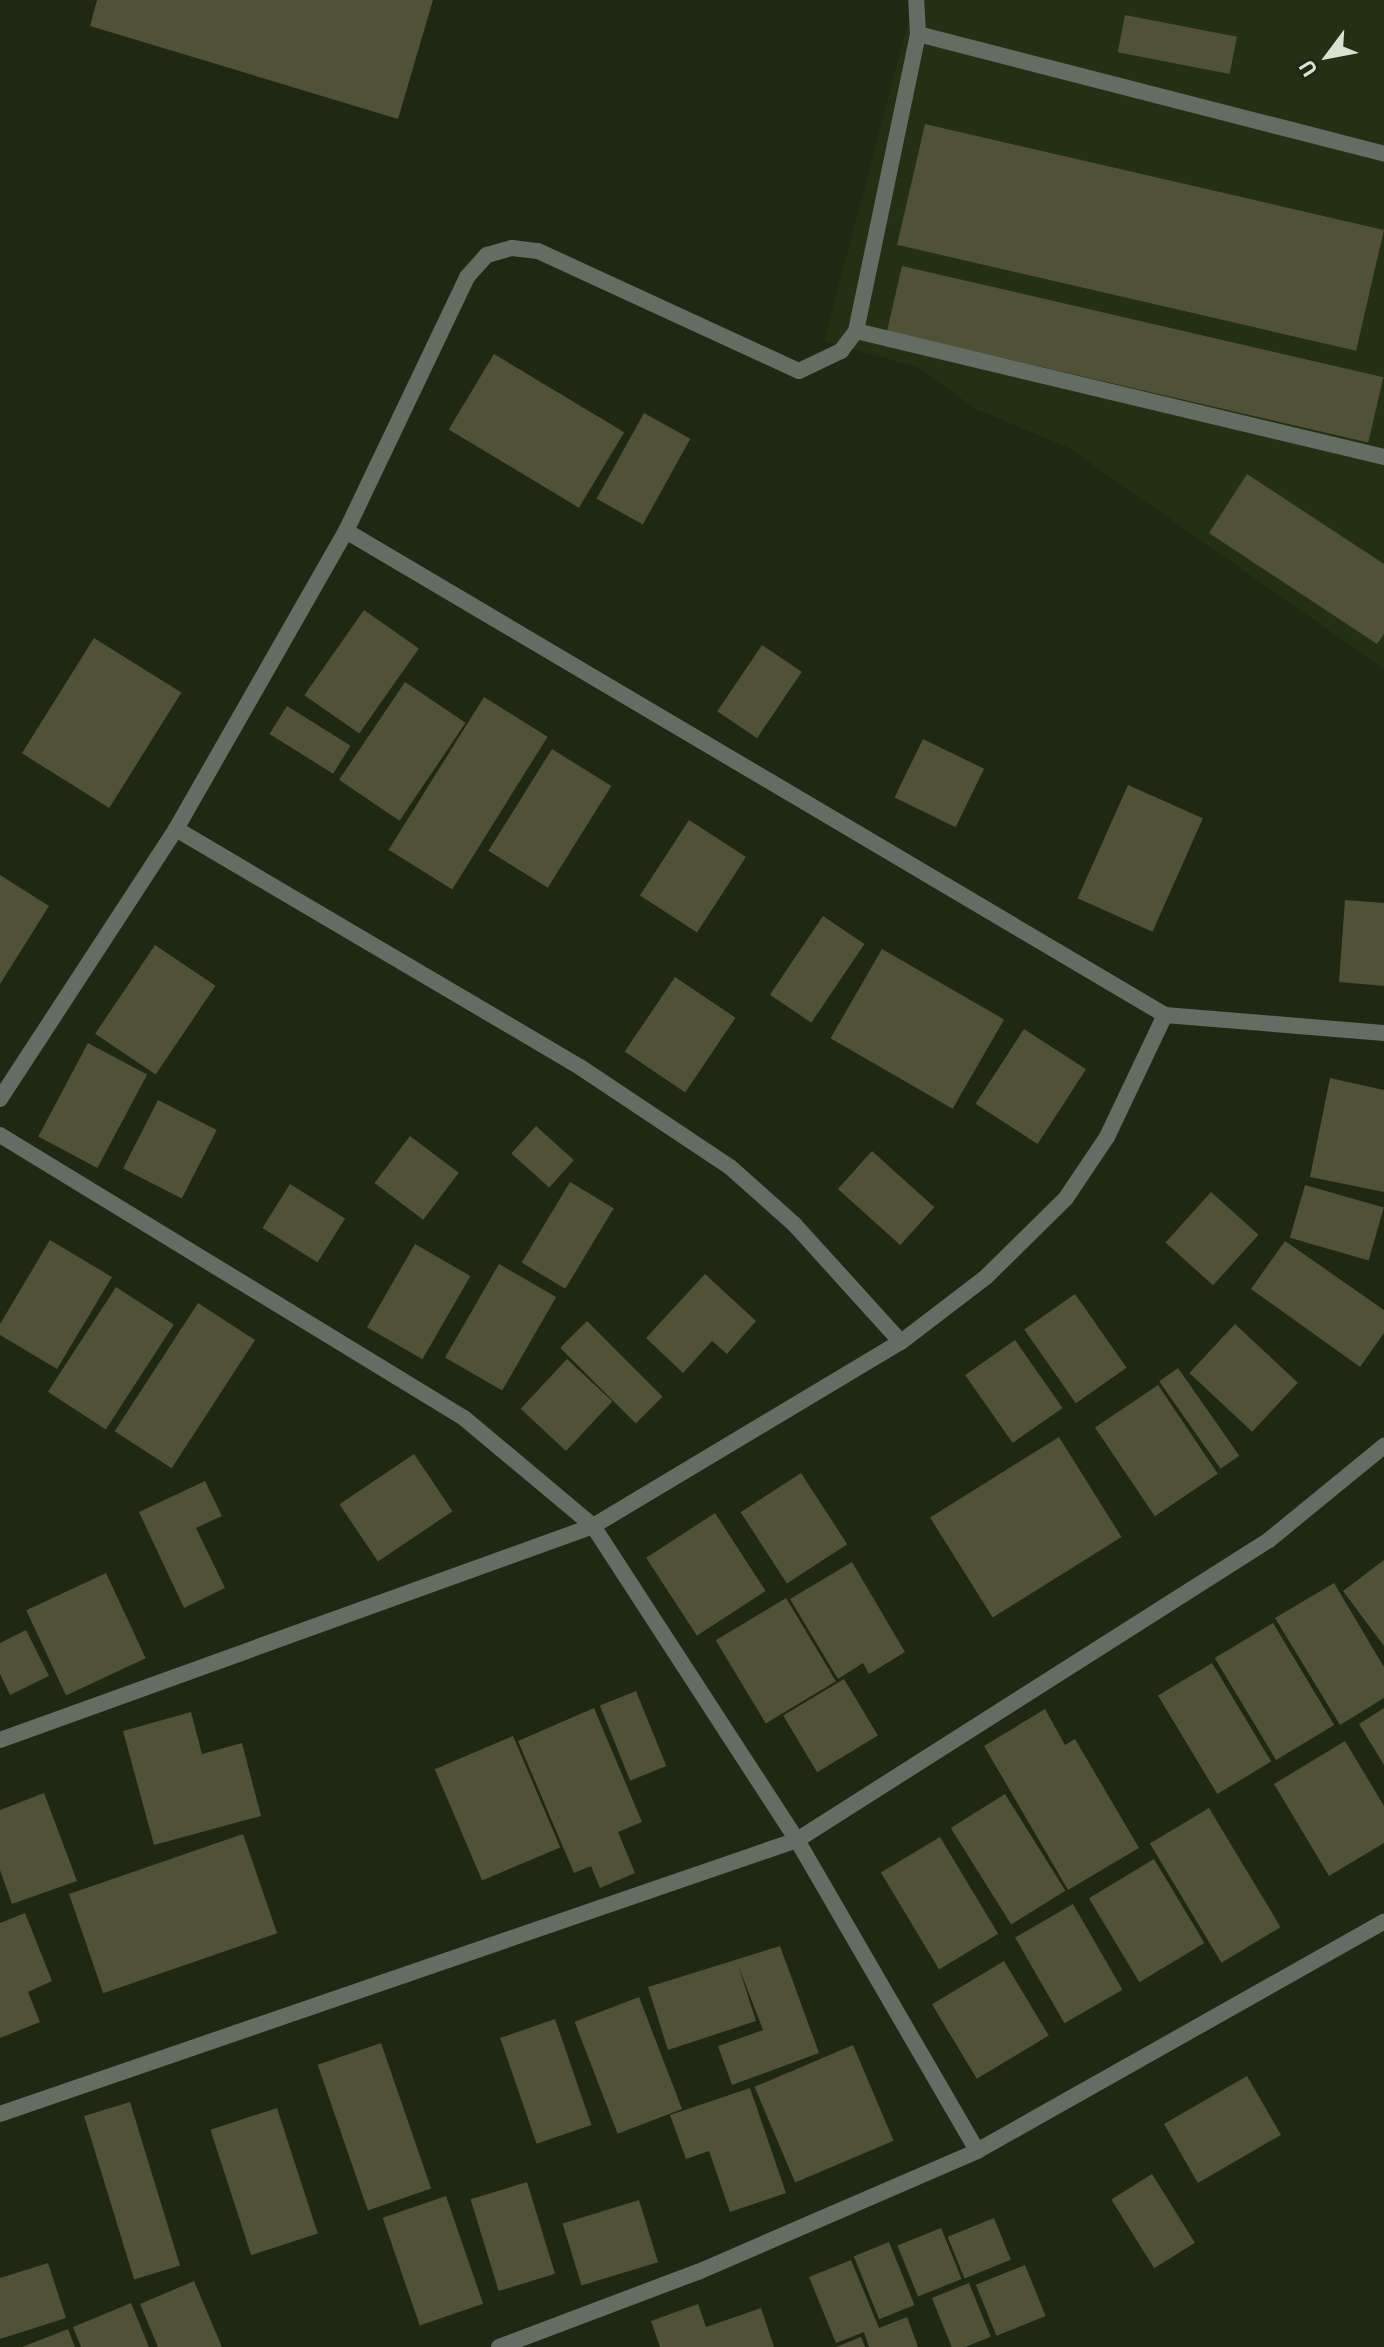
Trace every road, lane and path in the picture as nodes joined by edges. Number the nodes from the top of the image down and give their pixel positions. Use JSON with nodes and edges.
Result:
{"nodes":[{"id":1,"x":916,"y":0,"type":"edge"},
{"id":2,"x":918,"y":34,"type":"junction"},
{"id":3,"x":1384,"y":154,"type":"edge"},
{"id":4,"x":856,"y":331,"type":"junction"},
{"id":5,"x":1384,"y":457,"type":"edge"},
{"id":6,"x":346,"y":531,"type":"junction"},
{"id":7,"x":176,"y":829,"type":"junction"},
{"id":8,"x":1165,"y":1015,"type":"junction"},
{"id":9,"x":1384,"y":1033,"type":"edge"},
{"id":10,"x":0,"y":1099,"type":"edge"},
{"id":11,"x":0,"y":1135,"type":"edge"},
{"id":12,"x":901,"y":1342,"type":"junction"},
{"id":13,"x":1384,"y":1446,"type":"edge"},
{"id":14,"x":593,"y":1526,"type":"junction"},
{"id":15,"x":0,"y":1740,"type":"edge"},
{"id":16,"x":797,"y":1840,"type":"junction"},
{"id":17,"x":1384,"y":1922,"type":"edge"},
{"id":18,"x":0,"y":2114,"type":"edge"},
{"id":19,"x":977,"y":2151,"type":"junction"},
{"id":20,"x":499,"y":2347,"type":"edge"}],
"edges":[{"from":1,"to":2,"type":"street"},
{"from":2,"to":3,"type":"street"},
{"from":2,"to":4,"type":"street"},
{"from":4,"to":5,"type":"street"},
{"from":4,"to":6,"type":"street"},
{"from":6,"to":7,"type":"street"},
{"from":6,"to":8,"type":"street"},
{"from":7,"to":10,"type":"street"},
{"from":7,"to":12,"type":"street"},
{"from":8,"to":9,"type":"street"},
{"from":8,"to":12,"type":"street"},
{"from":11,"to":14,"type":"street"},
{"from":12,"to":14,"type":"street"},
{"from":13,"to":16,"type":"street"},
{"from":14,"to":15,"type":"street"},
{"from":14,"to":16,"type":"street"},
{"from":16,"to":18,"type":"street"},
{"from":16,"to":19,"type":"street"},
{"from":17,"to":19,"type":"street"},
{"from":19,"to":20,"type":"street"}]}
